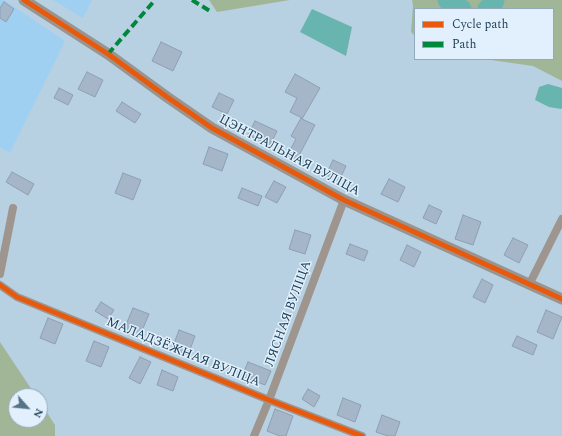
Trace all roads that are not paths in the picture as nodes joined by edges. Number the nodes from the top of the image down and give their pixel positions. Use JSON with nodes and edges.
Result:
{"nodes":[{"id":1,"x":24,"y":0,"type":"edge"},
{"id":2,"x":344,"y":200,"type":"junction"},
{"id":3,"x":14,"y":208,"type":"dead end"},
{"id":4,"x":562,"y":219,"type":"edge"},
{"id":5,"x":0,"y":274,"type":"edge"},
{"id":6,"x":0,"y":285,"type":"edge"},
{"id":7,"x":529,"y":285,"type":"junction"},
{"id":8,"x":562,"y":299,"type":"edge"},
{"id":9,"x":269,"y":400,"type":"junction"},
{"id":10,"x":254,"y":436,"type":"edge"},
{"id":11,"x":362,"y":436,"type":"edge"}],
"edges":[{"from":1,"to":2,"type":"street","name":"ЦЭНТРАЛЬНАЯ ВУЛІЦА"},
{"from":2,"to":7,"type":"street","name":"ЦЭНТРАЛЬНАЯ ВУЛІЦА"},
{"from":2,"to":9,"type":"street","name":"ЛЯСНАЯ ВУЛІЦА"},
{"from":3,"to":5,"type":"street"},
{"from":4,"to":7,"type":"street"},
{"from":6,"to":9,"type":"street","name":"МАЛАДЗЁЖНАЯ ВУЛІЦА"},
{"from":7,"to":8,"type":"street","name":"ЦЭНТРАЛЬНАЯ ВУЛІЦА"},
{"from":9,"to":10,"type":"street","name":"ЛЯСНАЯ ВУЛІЦА"},
{"from":9,"to":11,"type":"street","name":"МАЛАДЗЁЖНАЯ ВУЛІЦА"}]}
